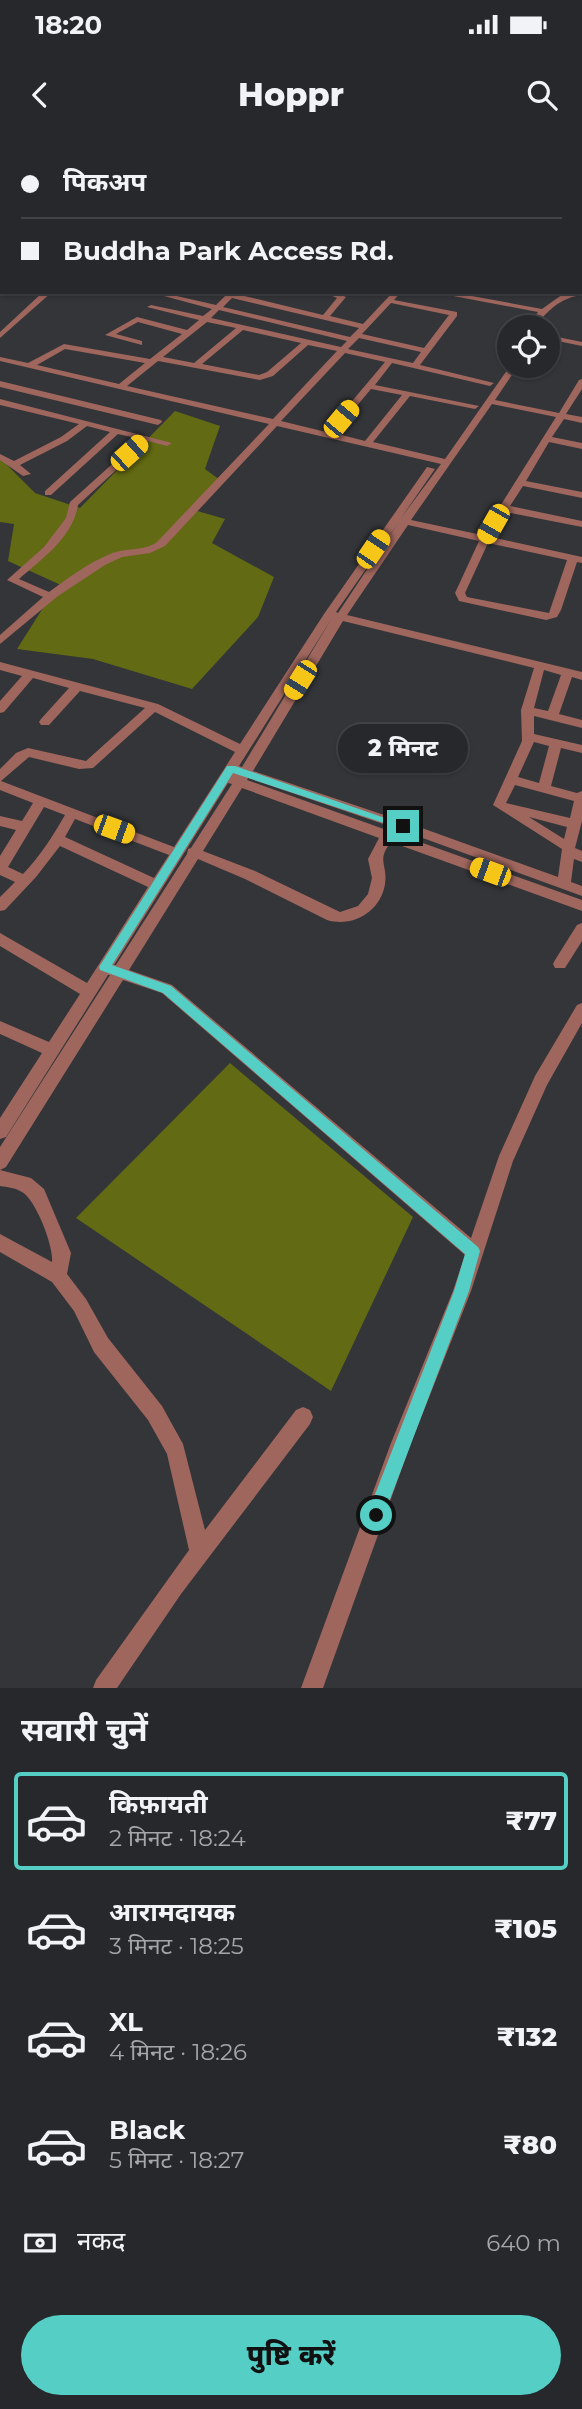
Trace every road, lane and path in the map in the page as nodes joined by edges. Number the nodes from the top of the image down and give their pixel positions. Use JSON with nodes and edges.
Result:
{"nodes":[{"id":1,"x":40,"y":294,"type":"edge"},
{"id":2,"x":46,"y":294,"type":"edge"},
{"id":3,"x":233,"y":294,"type":"edge"},
{"id":4,"x":333,"y":294,"type":"edge"},
{"id":5,"x":395,"y":294,"type":"edge"},
{"id":6,"x":447,"y":294,"type":"edge"},
{"id":7,"x":491,"y":294,"type":"edge"},
{"id":8,"x":582,"y":295,"type":"edge"},
{"id":9,"x":168,"y":296,"type":"dead end"},
{"id":10,"x":564,"y":296,"type":"edge"},
{"id":11,"x":390,"y":301,"type":"junction"},
{"id":12,"x":486,"y":301,"type":"junction"},
{"id":13,"x":151,"y":307,"type":"dead end"},
{"id":14,"x":216,"y":308,"type":"junction"},
{"id":15,"x":543,"y":311,"type":"junction"},
{"id":16,"x":540,"y":315,"type":"edge"},
{"id":17,"x":550,"y":315,"type":"edge"},
{"id":18,"x":326,"y":317,"type":"junction"},
{"id":19,"x":203,"y":321,"type":"junction"},
{"id":20,"x":160,"y":325,"type":"junction"},
{"id":21,"x":365,"y":327,"type":"junction"},
{"id":22,"x":240,"y":329,"type":"junction"},
{"id":23,"x":0,"y":333,"type":"edge"},
{"id":24,"x":189,"y":333,"type":"junction"},
{"id":25,"x":355,"y":337,"type":"junction"},
{"id":26,"x":560,"y":339,"type":"edge"},
{"id":27,"x":139,"y":343,"type":"junction"},
{"id":28,"x":304,"y":344,"type":"junction"},
{"id":29,"x":582,"y":344,"type":"edge"},
{"id":30,"x":427,"y":351,"type":"junction"},
{"id":31,"x":340,"y":352,"type":"junction"},
{"id":32,"x":123,"y":357,"type":"junction"},
{"id":33,"x":5,"y":360,"type":"edge"},
{"id":34,"x":155,"y":360,"type":"junction"},
{"id":35,"x":389,"y":362,"type":"junction"},
{"id":36,"x":197,"y":364,"type":"junction"},
{"id":37,"x":29,"y":366,"type":"junction"},
{"id":38,"x":414,"y":367,"type":"junction"},
{"id":39,"x":0,"y":368,"type":"edge"},
{"id":40,"x":497,"y":373,"type":"edge"},
{"id":41,"x":505,"y":378,"type":"edge"},
{"id":42,"x":490,"y":383,"type":"junction"},
{"id":43,"x":0,"y":384,"type":"edge"},
{"id":44,"x":369,"y":386,"type":"junction"},
{"id":45,"x":120,"y":387,"type":"junction"},
{"id":46,"x":580,"y":388,"type":"edge"},
{"id":47,"x":29,"y":390,"type":"junction"},
{"id":48,"x":408,"y":393,"type":"junction"},
{"id":49,"x":59,"y":398,"type":"junction"},
{"id":50,"x":489,"y":401,"type":"junction"},
{"id":51,"x":5,"y":404,"type":"edge"},
{"id":52,"x":475,"y":406,"type":"junction"},
{"id":53,"x":38,"y":412,"type":"junction"},
{"id":54,"x":169,"y":412,"type":"junction"},
{"id":55,"x":561,"y":416,"type":"junction"},
{"id":56,"x":582,"y":420,"type":"edge"},
{"id":57,"x":274,"y":423,"type":"junction"},
{"id":58,"x":86,"y":424,"type":"junction"},
{"id":59,"x":116,"y":431,"type":"junction"},
{"id":60,"x":328,"y":435,"type":"junction"},
{"id":61,"x":144,"y":438,"type":"junction"},
{"id":62,"x":546,"y":439,"type":"junction"},
{"id":63,"x":167,"y":443,"type":"dead end"},
{"id":64,"x":367,"y":444,"type":"junction"},
{"id":65,"x":582,"y":446,"type":"edge"},
{"id":66,"x":1,"y":456,"type":"edge"},
{"id":67,"x":441,"y":461,"type":"junction"},
{"id":68,"x":13,"y":465,"type":"junction"},
{"id":69,"x":26,"y":474,"type":"dead end"},
{"id":70,"x":519,"y":482,"type":"junction"},
{"id":71,"x":48,"y":493,"type":"dead end"},
{"id":72,"x":582,"y":495,"type":"edge"},
{"id":73,"x":503,"y":508,"type":"junction"},
{"id":74,"x":400,"y":520,"type":"junction"},
{"id":75,"x":582,"y":524,"type":"edge"},
{"id":76,"x":484,"y":540,"type":"junction"},
{"id":77,"x":577,"y":559,"type":"edge"},
{"id":78,"x":51,"y":597,"type":"junction"},
{"id":79,"x":334,"y":615,"type":"junction"},
{"id":80,"x":2,"y":637,"type":"edge"},
{"id":81,"x":0,"y":666,"type":"edge"},
{"id":82,"x":540,"y":666,"type":"junction"},
{"id":83,"x":568,"y":672,"type":"junction"},
{"id":84,"x":30,"y":674,"type":"junction"},
{"id":85,"x":582,"y":676,"type":"edge"},
{"id":86,"x":76,"y":688,"type":"junction"},
{"id":87,"x":154,"y":707,"type":"junction"},
{"id":88,"x":0,"y":709,"type":"edge"},
{"id":89,"x":527,"y":710,"type":"junction"},
{"id":90,"x":552,"y":716,"type":"junction"},
{"id":91,"x":45,"y":722,"type":"dead end"},
{"id":92,"x":582,"y":723,"type":"edge"},
{"id":93,"x":529,"y":737,"type":"junction"},
{"id":94,"x":556,"y":743,"type":"junction"},
{"id":95,"x":582,"y":749,"type":"edge"},
{"id":96,"x":242,"y":750,"type":"junction"},
{"id":97,"x":228,"y":773,"type":"junction"},
{"id":98,"x":0,"y":777,"type":"edge"},
{"id":99,"x":242,"y":777,"type":"junction"},
{"id":100,"x":510,"y":779,"type":"junction"},
{"id":101,"x":0,"y":785,"type":"edge"},
{"id":102,"x":544,"y":789,"type":"junction"},
{"id":103,"x":582,"y":797,"type":"edge"},
{"id":104,"x":41,"y":801,"type":"junction"},
{"id":105,"x":499,"y":805,"type":"junction"},
{"id":106,"x":72,"y":813,"type":"junction"},
{"id":107,"x":0,"y":821,"type":"edge"},
{"id":108,"x":574,"y":824,"type":"junction"},
{"id":109,"x":26,"y":827,"type":"junction"},
{"id":110,"x":388,"y":835,"type":"junction"},
{"id":111,"x":59,"y":840,"type":"junction"},
{"id":112,"x":568,"y":849,"type":"junction"},
{"id":113,"x":177,"y":852,"type":"junction"},
{"id":114,"x":193,"y":852,"type":"junction"},
{"id":115,"x":582,"y":857,"type":"edge"},
{"id":116,"x":25,"y":880,"type":"junction"},
{"id":117,"x":564,"y":884,"type":"junction"},
{"id":118,"x":156,"y":886,"type":"junction"},
{"id":119,"x":582,"y":891,"type":"edge"},
{"id":120,"x":0,"y":906,"type":"edge"},
{"id":121,"x":582,"y":906,"type":"edge"},
{"id":122,"x":582,"y":929,"type":"edge"},
{"id":123,"x":0,"y":939,"type":"edge"},
{"id":124,"x":560,"y":964,"type":"dead end"},
{"id":125,"x":112,"y":970,"type":"junction"},
{"id":126,"x":89,"y":992,"type":"junction"},
{"id":127,"x":582,"y":1009,"type":"edge"},
{"id":128,"x":0,"y":1027,"type":"edge"},
{"id":129,"x":51,"y":1051,"type":"junction"},
{"id":130,"x":0,"y":1132,"type":"edge"},
{"id":131,"x":0,"y":1162,"type":"edge"},
{"id":132,"x":0,"y":1178,"type":"edge"},
{"id":133,"x":0,"y":1242,"type":"edge"},
{"id":134,"x":473,"y":1251,"type":"junction"},
{"id":135,"x":58,"y":1276,"type":"junction"},
{"id":136,"x":303,"y":1417,"type":"dead end"},
{"id":137,"x":200,"y":1553,"type":"junction"},
{"id":138,"x":104,"y":1688,"type":"edge"},
{"id":139,"x":313,"y":1688,"type":"edge"}],
"edges":[{"from":1,"to":23,"type":"street"},
{"from":2,"to":23,"type":"street"},
{"from":3,"to":14,"type":"street"},
{"from":3,"to":18,"type":"street"},
{"from":4,"to":18,"type":"street"},
{"from":5,"to":11,"type":"street"},
{"from":6,"to":12,"type":"street"},
{"from":7,"to":12,"type":"street"},
{"from":8,"to":10,"type":"street"},
{"from":9,"to":14,"type":"street"},
{"from":10,"to":15,"type":"street"},
{"from":10,"to":17,"type":"street"},
{"from":11,"to":21,"type":"street"},
{"from":11,"to":30,"type":"street"},
{"from":12,"to":15,"type":"street"},
{"from":13,"to":19,"type":"street"},
{"from":14,"to":19,"type":"street"},
{"from":14,"to":25,"type":"street"},
{"from":15,"to":16,"type":"street"},
{"from":18,"to":21,"type":"street"},
{"from":19,"to":22,"type":"street"},
{"from":19,"to":24,"type":"street"},
{"from":20,"to":24,"type":"street"},
{"from":20,"to":27,"type":"street"},
{"from":20,"to":27,"type":"street"},
{"from":21,"to":25,"type":"street"},
{"from":22,"to":28,"type":"street"},
{"from":22,"to":36,"type":"street"},
{"from":24,"to":34,"type":"street"},
{"from":25,"to":30,"type":"street"},
{"from":25,"to":31,"type":"street"},
{"from":26,"to":29,"type":"street"},
{"from":27,"to":32,"type":"street"},
{"from":28,"to":31,"type":"street"},
{"from":28,"to":36,"type":"street"},
{"from":30,"to":38,"type":"street"},
{"from":31,"to":35,"type":"street"},
{"from":31,"to":57,"type":"street"},
{"from":32,"to":34,"type":"street"},
{"from":32,"to":37,"type":"street"},
{"from":33,"to":37,"type":"street"},
{"from":33,"to":39,"type":"street"},
{"from":34,"to":36,"type":"street"},
{"from":34,"to":45,"type":"street"},
{"from":35,"to":38,"type":"street"},
{"from":35,"to":44,"type":"street"},
{"from":37,"to":45,"type":"street"},
{"from":38,"to":42,"type":"street"},
{"from":40,"to":42,"type":"street"},
{"from":41,"to":50,"type":"street"},
{"from":42,"to":52,"type":"street"},
{"from":43,"to":47,"type":"street"},
{"from":44,"to":48,"type":"street"},
{"from":44,"to":60,"type":"street"},
{"from":45,"to":54,"type":"street"},
{"from":46,"to":55,"type":"street"},
{"from":47,"to":49,"type":"street"},
{"from":47,"to":51,"type":"street"},
{"from":48,"to":52,"type":"street"},
{"from":48,"to":64,"type":"street"},
{"from":49,"to":53,"type":"street"},
{"from":49,"to":54,"type":"street"},
{"from":50,"to":55,"type":"street"},
{"from":50,"to":67,"type":"street"},
{"from":51,"to":53,"type":"street"},
{"from":52,"to":67,"type":"street"},
{"from":53,"to":58,"type":"street"},
{"from":54,"to":57,"type":"street"},
{"from":54,"to":61,"type":"street"},
{"from":55,"to":56,"type":"street"},
{"from":55,"to":62,"type":"street"},
{"from":57,"to":60,"type":"street"},
{"from":57,"to":78,"type":"street"},
{"from":58,"to":59,"type":"street"},
{"from":58,"to":68,"type":"street"},
{"from":59,"to":61,"type":"street"},
{"from":59,"to":71,"type":"street"},
{"from":60,"to":64,"type":"street"},
{"from":61,"to":63,"type":"street"},
{"from":61,"to":78,"type":"street"},
{"from":62,"to":65,"type":"street"},
{"from":62,"to":70,"type":"street"},
{"from":64,"to":67,"type":"street"},
{"from":66,"to":68,"type":"street"},
{"from":67,"to":74,"type":"street"},
{"from":68,"to":69,"type":"street"},
{"from":70,"to":72,"type":"street"},
{"from":70,"to":73,"type":"street"},
{"from":73,"to":75,"type":"street"},
{"from":73,"to":76,"type":"street"},
{"from":74,"to":76,"type":"street"},
{"from":74,"to":79,"type":"street"},
{"from":76,"to":77,"type":"street"},
{"from":76,"to":77,"type":"street"},
{"from":78,"to":80,"type":"street"},
{"from":79,"to":82,"type":"street"},
{"from":79,"to":96,"type":"street"},
{"from":79,"to":99,"type":"street"},
{"from":81,"to":84,"type":"street"},
{"from":82,"to":83,"type":"street"},
{"from":82,"to":89,"type":"street"},
{"from":83,"to":85,"type":"street"},
{"from":83,"to":90,"type":"street"},
{"from":84,"to":86,"type":"street"},
{"from":84,"to":88,"type":"street"},
{"from":86,"to":87,"type":"street"},
{"from":86,"to":91,"type":"street"},
{"from":87,"to":96,"type":"street"},
{"from":87,"to":98,"type":"street"},
{"from":89,"to":90,"type":"street"},
{"from":89,"to":93,"type":"street"},
{"from":90,"to":92,"type":"street"},
{"from":93,"to":94,"type":"street"},
{"from":93,"to":100,"type":"street"},
{"from":94,"to":95,"type":"street"},
{"from":94,"to":102,"type":"street"},
{"from":96,"to":97,"type":"street"},
{"from":97,"to":99,"type":"street"},
{"from":97,"to":113,"type":"street"},
{"from":99,"to":110,"type":"street"},
{"from":99,"to":114,"type":"street"},
{"from":99,"to":117,"type":"street"},
{"from":100,"to":102,"type":"street"},
{"from":100,"to":105,"type":"street"},
{"from":101,"to":104,"type":"street"},
{"from":102,"to":103,"type":"street"},
{"from":103,"to":108,"type":"street"},
{"from":104,"to":106,"type":"street"},
{"from":104,"to":109,"type":"street"},
{"from":105,"to":108,"type":"street"},
{"from":105,"to":112,"type":"street"},
{"from":106,"to":111,"type":"street"},
{"from":106,"to":113,"type":"street"},
{"from":107,"to":109,"type":"street"},
{"from":108,"to":112,"type":"street"},
{"from":109,"to":116,"type":"street"},
{"from":110,"to":114,"type":"street"},
{"from":110,"to":121,"type":"street"},
{"from":111,"to":116,"type":"street"},
{"from":111,"to":118,"type":"street"},
{"from":112,"to":115,"type":"street"},
{"from":112,"to":117,"type":"street"},
{"from":113,"to":118,"type":"street"},
{"from":114,"to":125,"type":"street"},
{"from":116,"to":120,"type":"street"},
{"from":117,"to":119,"type":"street"},
{"from":118,"to":125,"type":"street"},
{"from":122,"to":124,"type":"street"},
{"from":123,"to":126,"type":"street"},
{"from":125,"to":126,"type":"street"},
{"from":125,"to":131,"type":"street"},
{"from":125,"to":134,"type":"street"},
{"from":126,"to":129,"type":"street"},
{"from":127,"to":134,"type":"street"},
{"from":128,"to":129,"type":"street"},
{"from":129,"to":130,"type":"street"},
{"from":132,"to":135,"type":"street"},
{"from":133,"to":135,"type":"street"},
{"from":134,"to":139,"type":"street"},
{"from":135,"to":137,"type":"street"},
{"from":136,"to":137,"type":"street"},
{"from":137,"to":138,"type":"street"}]}
